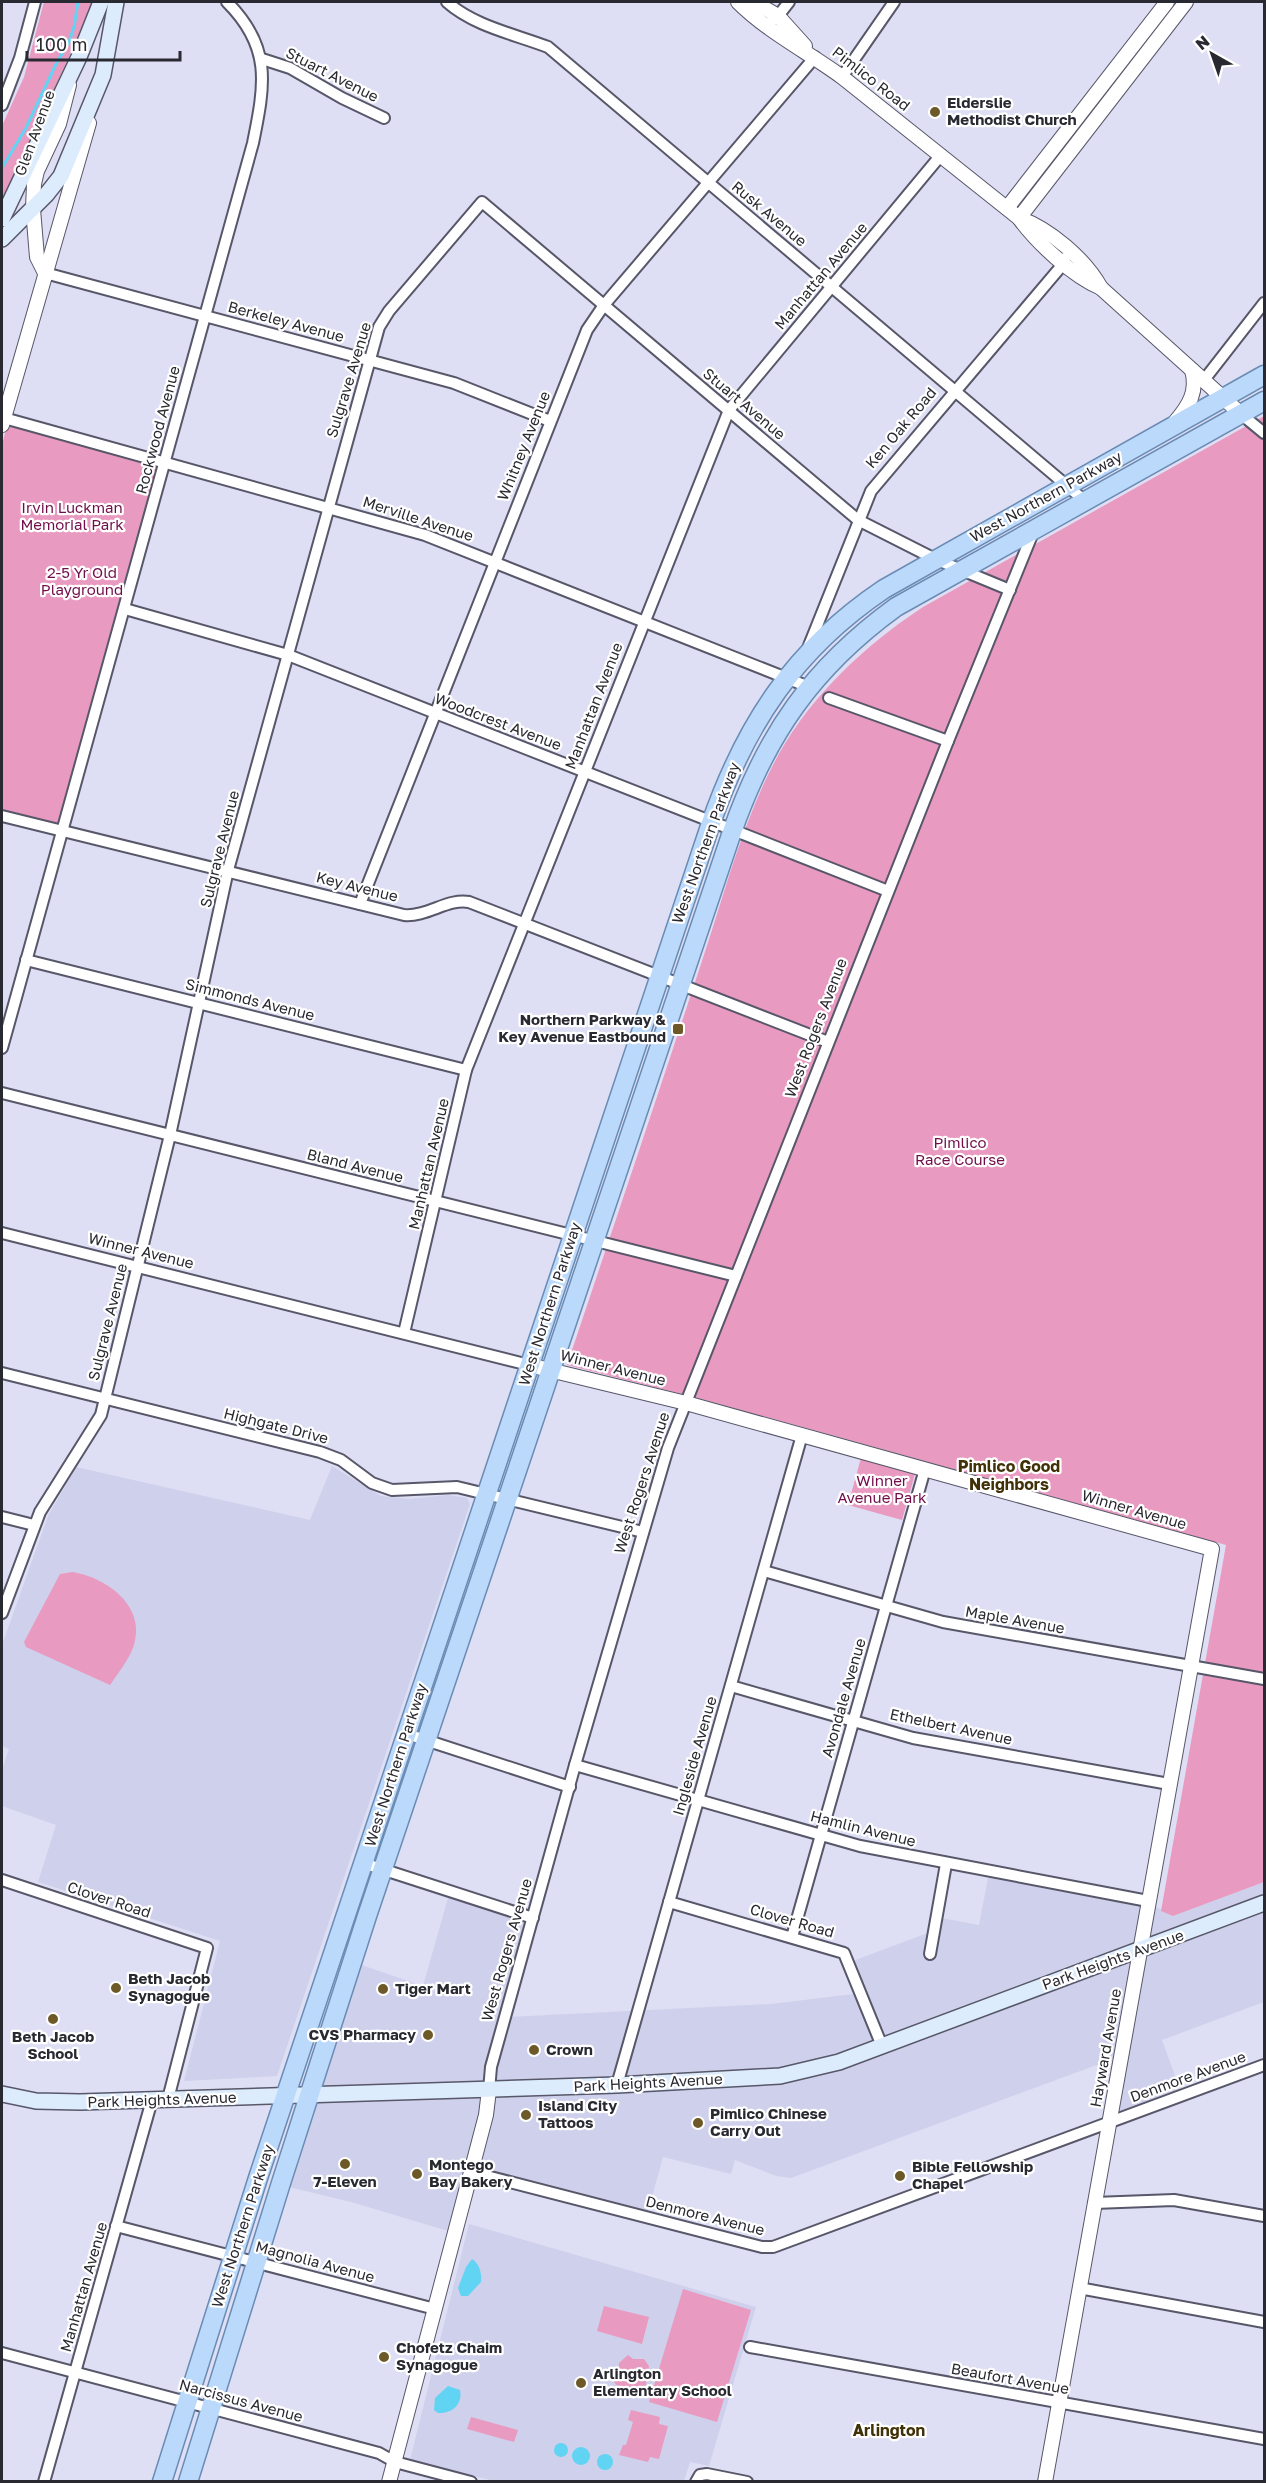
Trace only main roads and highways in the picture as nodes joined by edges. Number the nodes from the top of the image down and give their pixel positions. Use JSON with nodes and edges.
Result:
{"nodes":[{"id":1,"x":101,"y":2,"type":"edge"},
{"id":2,"x":116,"y":2,"type":"edge"},
{"id":3,"x":2,"y":219,"type":"edge"},
{"id":4,"x":2,"y":239,"type":"edge"},
{"id":5,"x":1264,"y":375,"type":"edge"},
{"id":6,"x":1264,"y":401,"type":"edge"},
{"id":7,"x":1264,"y":1904,"type":"edge"},
{"id":8,"x":2,"y":2094,"type":"edge"},
{"id":9,"x":285,"y":2096,"type":"junction"},
{"id":10,"x":309,"y":2096,"type":"junction"},
{"id":11,"x":266,"y":2229,"type":"junction"},
{"id":12,"x":162,"y":2481,"type":"edge"},
{"id":13,"x":188,"y":2481,"type":"edge"}],
"edges":[{"from":1,"to":3,"type":"main road"},
{"from":2,"to":4,"type":"main road"},
{"from":5,"to":9,"type":"main road","name":"West Northern Parkway"},
{"from":6,"to":10,"type":"main road","name":"West Northern Parkway"},
{"from":7,"to":10,"type":"main road","name":"Park Heights Avenue"},
{"from":8,"to":9,"type":"main road","name":"Park Heights Avenue"},
{"from":9,"to":10,"type":"main road","name":"Park Heights Avenue"},
{"from":9,"to":11,"type":"main road"},
{"from":9,"to":12,"type":"main road","name":"West Northern Parkway"},
{"from":10,"to":11,"type":"main road","name":"West Northern Parkway"},
{"from":11,"to":13,"type":"main road","name":"West Northern Parkway"}]}
